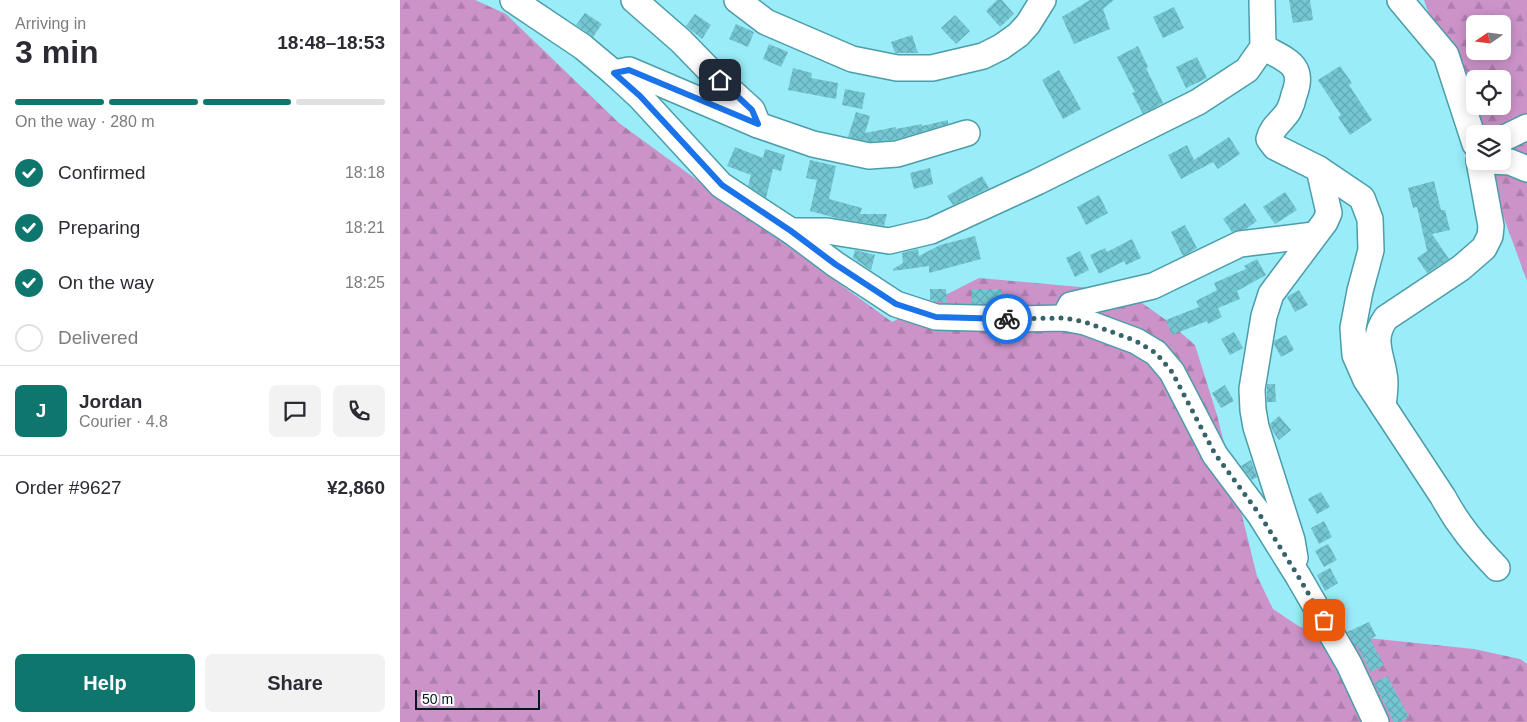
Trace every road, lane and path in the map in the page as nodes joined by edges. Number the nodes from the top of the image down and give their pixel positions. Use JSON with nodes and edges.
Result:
{"nodes":[{"id":1,"x":512,"y":0,"type":"edge"},
{"id":2,"x":634,"y":0,"type":"edge"},
{"id":3,"x":737,"y":0,"type":"edge"},
{"id":4,"x":1043,"y":0,"type":"edge"},
{"id":5,"x":1262,"y":0,"type":"edge"},
{"id":6,"x":1400,"y":0,"type":"edge"},
{"id":7,"x":1263,"y":47,"type":"junction"},
{"id":8,"x":614,"y":73,"type":"junction"},
{"id":9,"x":758,"y":124,"type":"junction"},
{"id":10,"x":1469,"y":125,"type":"edge"},
{"id":11,"x":1527,"y":127,"type":"edge"},
{"id":12,"x":968,"y":133,"type":"dead end"},
{"id":13,"x":1511,"y":135,"type":"edge"},
{"id":14,"x":1511,"y":162,"type":"edge"},
{"id":15,"x":1318,"y":168,"type":"junction"},
{"id":16,"x":1527,"y":169,"type":"edge"},
{"id":17,"x":1482,"y":170,"type":"edge"},
{"id":18,"x":791,"y":231,"type":"junction"},
{"id":19,"x":1314,"y":235,"type":"junction"},
{"id":20,"x":1064,"y":318,"type":"junction"},
{"id":21,"x":1383,"y":406,"type":"junction"},
{"id":22,"x":1497,"y":568,"type":"dead end"},
{"id":23,"x":1298,"y":576,"type":"junction"},
{"id":24,"x":1376,"y":722,"type":"edge"}],
"edges":[{"from":1,"to":8,"type":"street"},
{"from":2,"to":9,"type":"street"},
{"from":3,"to":4,"type":"street"},
{"from":5,"to":7,"type":"street"},
{"from":6,"to":10,"type":"street"},
{"from":7,"to":15,"type":"street"},
{"from":7,"to":18,"type":"street"},
{"from":8,"to":9,"type":"street"},
{"from":8,"to":18,"type":"street"},
{"from":9,"to":12,"type":"street"},
{"from":11,"to":13,"type":"street"},
{"from":14,"to":16,"type":"street"},
{"from":15,"to":19,"type":"street"},
{"from":15,"to":21,"type":"street"},
{"from":17,"to":21,"type":"street"},
{"from":18,"to":20,"type":"street"},
{"from":19,"to":20,"type":"street"},
{"from":19,"to":23,"type":"street"},
{"from":20,"to":23,"type":"street"},
{"from":21,"to":22,"type":"street"},
{"from":23,"to":24,"type":"street"}]}
